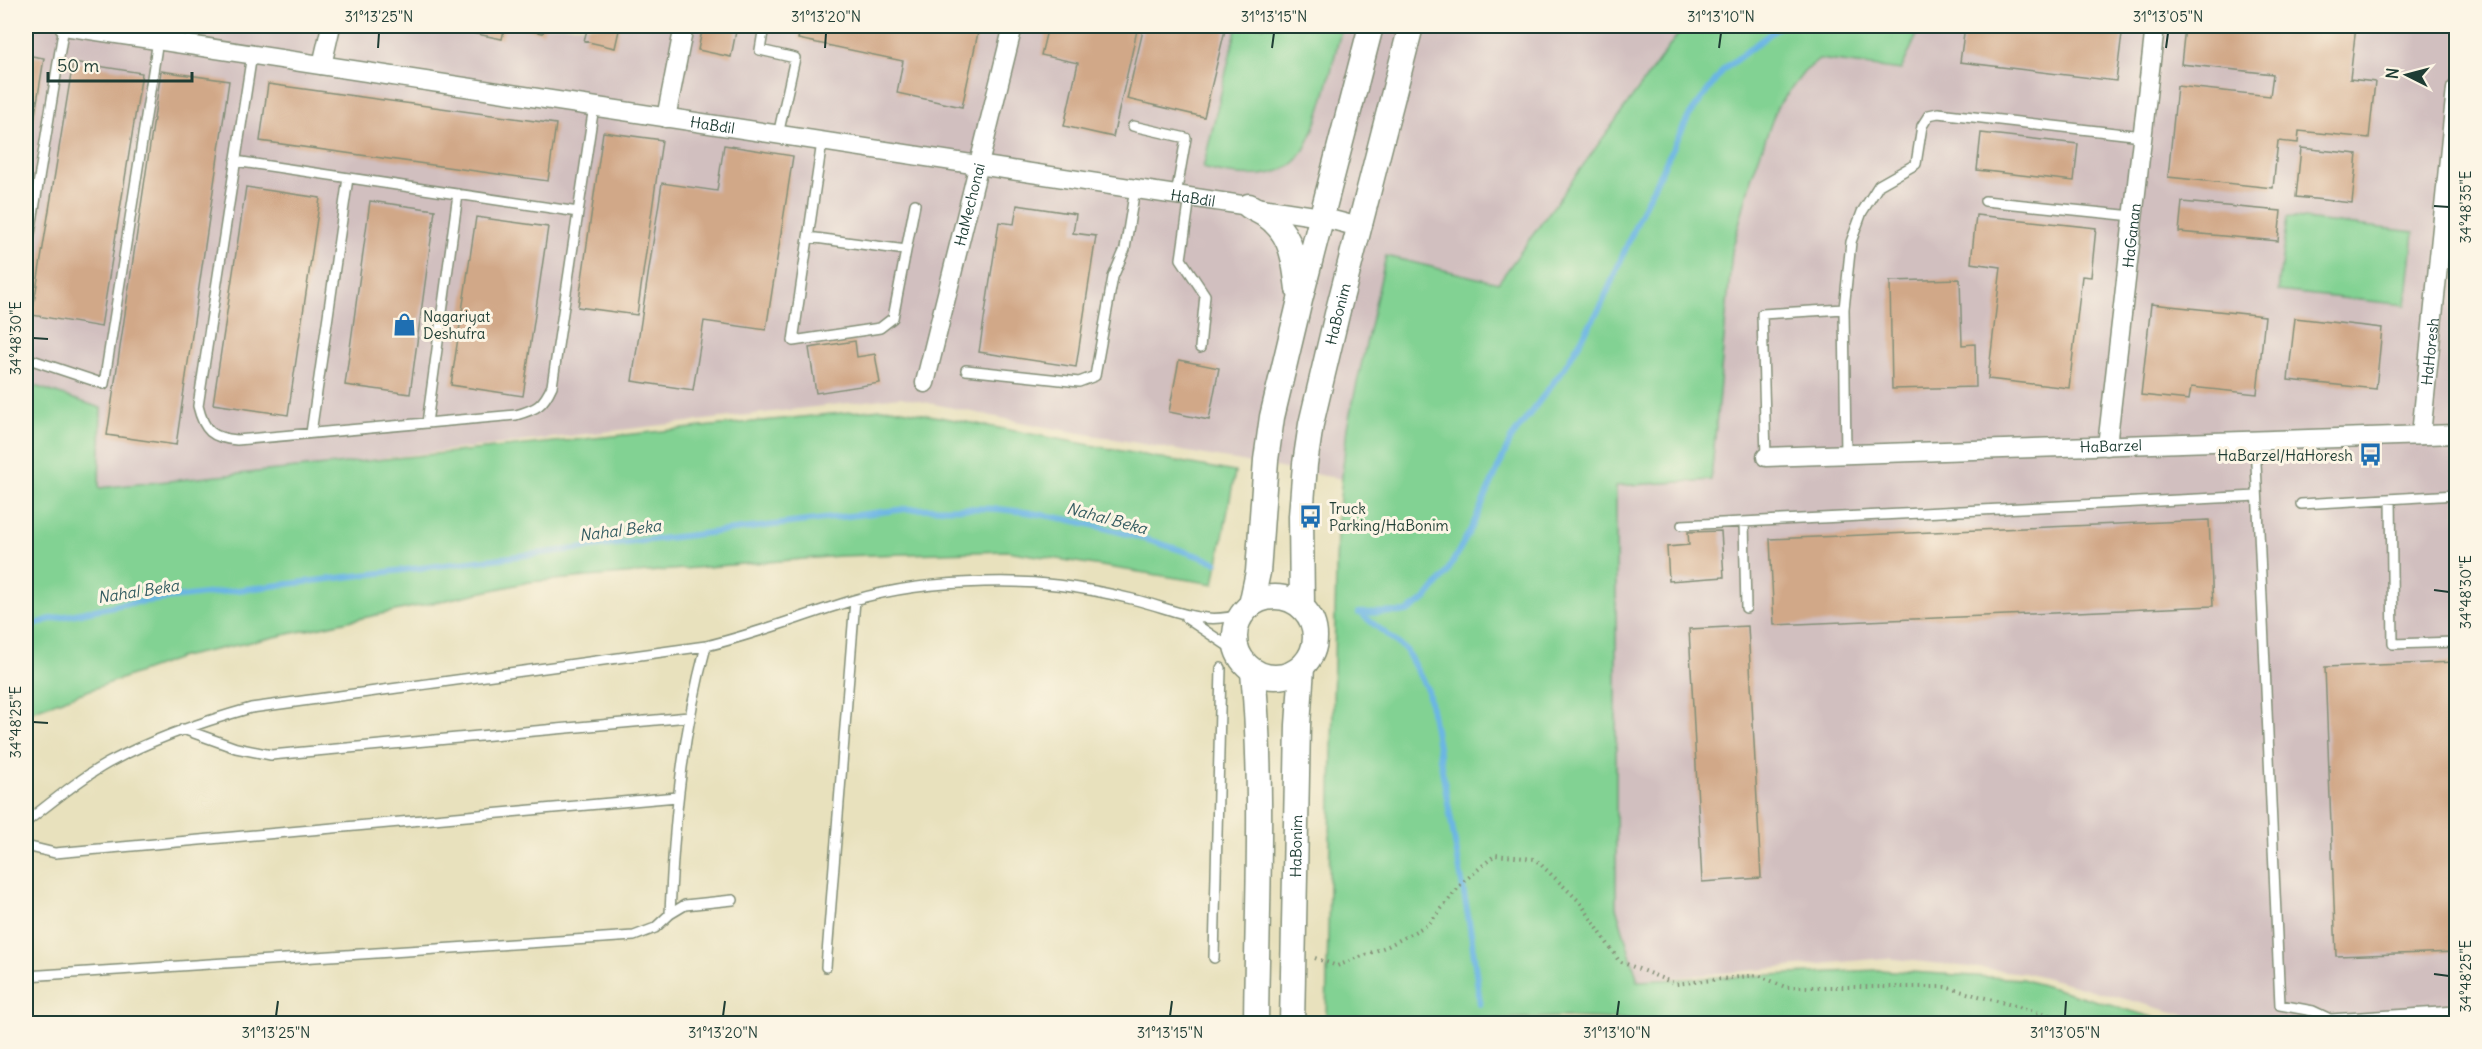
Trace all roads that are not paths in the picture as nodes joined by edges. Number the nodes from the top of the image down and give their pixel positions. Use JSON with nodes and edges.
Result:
{"nodes":[{"id":1,"x":64,"y":26,"type":"edge"},
{"id":2,"x":331,"y":26,"type":"edge"},
{"id":3,"x":684,"y":26,"type":"edge"},
{"id":4,"x":764,"y":26,"type":"edge"},
{"id":5,"x":1013,"y":26,"type":"edge"},
{"id":6,"x":1371,"y":26,"type":"edge"},
{"id":7,"x":1412,"y":26,"type":"edge"},
{"id":8,"x":2154,"y":26,"type":"edge"},
{"id":9,"x":158,"y":40,"type":"junction"},
{"id":10,"x":252,"y":54,"type":"junction"},
{"id":11,"x":322,"y":65,"type":"junction"},
{"id":12,"x":2457,"y":89,"type":"edge"},
{"id":13,"x":594,"y":106,"type":"junction"},
{"id":14,"x":666,"y":118,"type":"junction"},
{"id":15,"x":1133,"y":126,"type":"dead end"},
{"id":16,"x":777,"y":135,"type":"junction"},
{"id":17,"x":2142,"y":135,"type":"junction"},
{"id":18,"x":822,"y":141,"type":"junction"},
{"id":19,"x":236,"y":161,"type":"junction"},
{"id":20,"x":979,"y":165,"type":"junction"},
{"id":21,"x":348,"y":178,"type":"junction"},
{"id":22,"x":1135,"y":189,"type":"junction"},
{"id":23,"x":458,"y":194,"type":"junction"},
{"id":24,"x":1183,"y":196,"type":"junction"},
{"id":25,"x":1985,"y":201,"type":"dead end"},
{"id":26,"x":915,"y":204,"type":"dead end"},
{"id":27,"x":1249,"y":206,"type":"junction"},
{"id":28,"x":578,"y":212,"type":"junction"},
{"id":29,"x":2133,"y":216,"type":"junction"},
{"id":30,"x":1321,"y":217,"type":"junction"},
{"id":31,"x":2450,"y":218,"type":"edge"},
{"id":32,"x":1359,"y":227,"type":"junction"},
{"id":33,"x":808,"y":237,"type":"junction"},
{"id":34,"x":906,"y":250,"type":"junction"},
{"id":35,"x":26,"y":258,"type":"edge"},
{"id":36,"x":1300,"y":300,"type":"junction"},
{"id":37,"x":1844,"y":309,"type":"junction"},
{"id":38,"x":1200,"y":348,"type":"dead end"},
{"id":39,"x":26,"y":358,"type":"edge"},
{"id":40,"x":966,"y":370,"type":"dead end"},
{"id":41,"x":925,"y":383,"type":"dead end"},
{"id":42,"x":427,"y":423,"type":"junction"},
{"id":43,"x":311,"y":433,"type":"junction"},
{"id":44,"x":2457,"y":434,"type":"edge"},
{"id":45,"x":2421,"y":435,"type":"junction"},
{"id":46,"x":2255,"y":441,"type":"junction"},
{"id":47,"x":2107,"y":446,"type":"junction"},
{"id":48,"x":1846,"y":454,"type":"junction"},
{"id":49,"x":1766,"y":457,"type":"joint"},
{"id":50,"x":2456,"y":495,"type":"edge"},
{"id":51,"x":2257,"y":496,"type":"junction"},
{"id":52,"x":2391,"y":499,"type":"junction"},
{"id":53,"x":2301,"y":504,"type":"dead end"},
{"id":54,"x":2457,"y":511,"type":"edge"},
{"id":55,"x":1744,"y":522,"type":"junction"},
{"id":56,"x":1682,"y":525,"type":"dead end"},
{"id":57,"x":855,"y":600,"type":"junction"},
{"id":58,"x":1302,"y":607,"type":"junction"},
{"id":59,"x":1746,"y":608,"type":"dead end"},
{"id":60,"x":1246,"y":609,"type":"junction"},
{"id":61,"x":1176,"y":612,"type":"junction"},
{"id":62,"x":2457,"y":642,"type":"edge"},
{"id":63,"x":706,"y":646,"type":"junction"},
{"id":64,"x":1229,"y":660,"type":"junction"},
{"id":65,"x":1302,"y":668,"type":"junction"},
{"id":66,"x":1253,"y":672,"type":"junction"},
{"id":67,"x":689,"y":717,"type":"junction"},
{"id":68,"x":183,"y":729,"type":"junction"},
{"id":69,"x":677,"y":797,"type":"junction"},
{"id":70,"x":26,"y":822,"type":"edge"},
{"id":71,"x":26,"y":846,"type":"edge"},
{"id":72,"x":734,"y":900,"type":"dead end"},
{"id":73,"x":670,"y":914,"type":"junction"},
{"id":74,"x":1214,"y":958,"type":"dead end"},
{"id":75,"x":826,"y":967,"type":"dead end"},
{"id":76,"x":26,"y":976,"type":"edge"},
{"id":77,"x":2457,"y":1011,"type":"edge"},
{"id":78,"x":1256,"y":1023,"type":"edge"},
{"id":79,"x":1292,"y":1023,"type":"edge"}],
"edges":[{"from":1,"to":9,"type":"street","name":"HaBdil"},
{"from":1,"to":35,"type":"lane"},
{"from":2,"to":11,"type":"street"},
{"from":3,"to":14,"type":"street"},
{"from":4,"to":16,"type":"lane"},
{"from":5,"to":20,"type":"street","name":"HaMechonai"},
{"from":6,"to":30,"type":"street"},
{"from":7,"to":32,"type":"street","name":"HaBonim"},
{"from":8,"to":17,"type":"street","name":"HaGanan"},
{"from":9,"to":10,"type":"street","name":"HaBdil"},
{"from":9,"to":39,"type":"lane"},
{"from":10,"to":11,"type":"street","name":"HaBdil"},
{"from":10,"to":19,"type":"lane"},
{"from":11,"to":13,"type":"street","name":"HaBdil"},
{"from":12,"to":31,"type":"street","name":"HaHoresh"},
{"from":13,"to":14,"type":"street","name":"HaBdil"},
{"from":13,"to":28,"type":"lane"},
{"from":14,"to":16,"type":"street","name":"HaBdil"},
{"from":15,"to":24,"type":"lane"},
{"from":16,"to":18,"type":"street","name":"HaBdil"},
{"from":17,"to":29,"type":"street","name":"HaGanan"},
{"from":17,"to":37,"type":"lane"},
{"from":18,"to":20,"type":"street","name":"HaBdil"},
{"from":18,"to":33,"type":"lane"},
{"from":19,"to":21,"type":"lane"},
{"from":19,"to":43,"type":"lane"},
{"from":20,"to":22,"type":"street","name":"HaBdil"},
{"from":20,"to":41,"type":"street","name":"HaMechonai"},
{"from":21,"to":23,"type":"lane"},
{"from":21,"to":43,"type":"lane"},
{"from":22,"to":24,"type":"street","name":"HaBdil"},
{"from":22,"to":40,"type":"lane"},
{"from":23,"to":28,"type":"lane"},
{"from":23,"to":42,"type":"lane"},
{"from":24,"to":27,"type":"street","name":"HaBdil"},
{"from":24,"to":38,"type":"lane"},
{"from":25,"to":29,"type":"lane"},
{"from":26,"to":34,"type":"lane"},
{"from":27,"to":30,"type":"street","name":"HaBdil"},
{"from":27,"to":36,"type":"street"},
{"from":28,"to":42,"type":"lane"},
{"from":29,"to":47,"type":"street","name":"HaGanan"},
{"from":30,"to":32,"type":"street","name":"HaBdil"},
{"from":30,"to":36,"type":"street"},
{"from":31,"to":45,"type":"street","name":"HaHoresh"},
{"from":32,"to":58,"type":"street","name":"HaBonim"},
{"from":33,"to":34,"type":"lane"},
{"from":33,"to":34,"type":"lane"},
{"from":36,"to":60,"type":"street"},
{"from":37,"to":48,"type":"lane"},
{"from":37,"to":49,"type":"lane"},
{"from":42,"to":43,"type":"lane"},
{"from":44,"to":45,"type":"street","name":"HaBarzel"},
{"from":45,"to":46,"type":"street","name":"HaBarzel"},
{"from":46,"to":47,"type":"street","name":"HaBarzel"},
{"from":46,"to":51,"type":"lane"},
{"from":47,"to":48,"type":"street","name":"HaBarzel"},
{"from":48,"to":49,"type":"street","name":"HaBarzel"},
{"from":50,"to":52,"type":"lane"},
{"from":50,"to":54,"type":"lane"},
{"from":51,"to":55,"type":"lane"},
{"from":51,"to":77,"type":"lane"},
{"from":52,"to":53,"type":"lane"},
{"from":52,"to":62,"type":"lane"},
{"from":55,"to":56,"type":"lane"},
{"from":55,"to":59,"type":"lane"},
{"from":57,"to":61,"type":"lane"},
{"from":57,"to":63,"type":"lane"},
{"from":57,"to":75,"type":"lane"},
{"from":58,"to":60,"type":"street"},
{"from":58,"to":65,"type":"street"},
{"from":60,"to":61,"type":"lane"},
{"from":60,"to":64,"type":"street"},
{"from":61,"to":64,"type":"lane"},
{"from":63,"to":67,"type":"lane"},
{"from":63,"to":68,"type":"lane"},
{"from":64,"to":66,"type":"street"},
{"from":64,"to":74,"type":"lane"},
{"from":65,"to":66,"type":"street"},
{"from":65,"to":79,"type":"street","name":"HaBonim"},
{"from":66,"to":78,"type":"street"},
{"from":67,"to":68,"type":"lane"},
{"from":67,"to":69,"type":"lane"},
{"from":68,"to":70,"type":"lane"},
{"from":69,"to":71,"type":"lane"},
{"from":69,"to":73,"type":"lane"},
{"from":72,"to":73,"type":"lane"},
{"from":73,"to":76,"type":"lane"}]}
